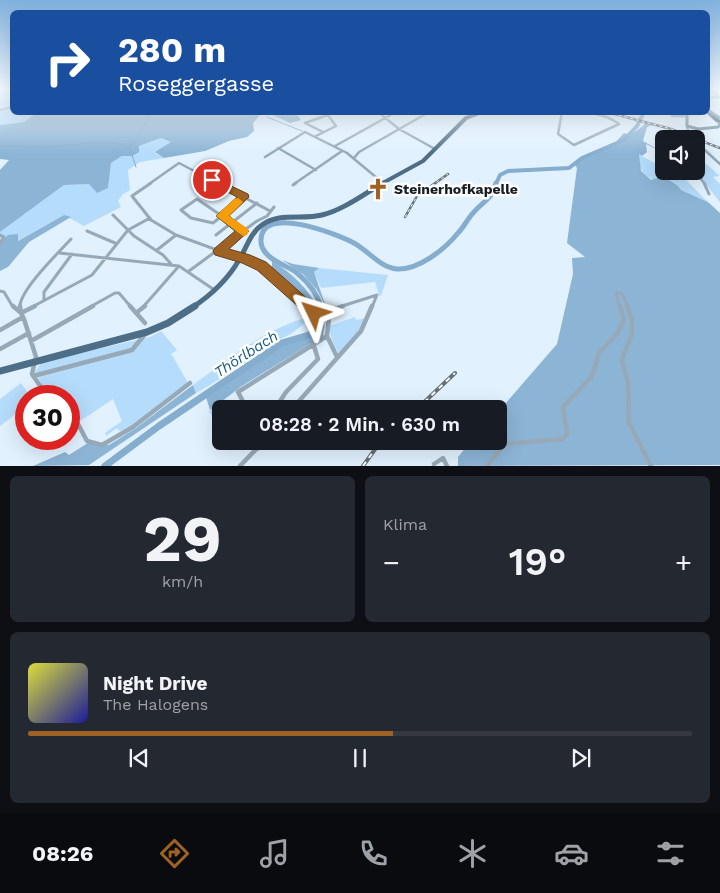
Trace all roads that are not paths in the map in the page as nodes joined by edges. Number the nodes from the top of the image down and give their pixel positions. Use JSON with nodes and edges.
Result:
{"nodes":[{"id":1,"x":324,"y":115,"type":"edge"},
{"id":2,"x":328,"y":115,"type":"edge"},
{"id":3,"x":381,"y":115,"type":"edge"},
{"id":4,"x":391,"y":115,"type":"edge"},
{"id":5,"x":424,"y":115,"type":"edge"},
{"id":6,"x":475,"y":115,"type":"edge"},
{"id":7,"x":561,"y":115,"type":"edge"},
{"id":8,"x":599,"y":115,"type":"edge"},
{"id":9,"x":680,"y":115,"type":"edge"},
{"id":10,"x":687,"y":115,"type":"edge"},
{"id":11,"x":672,"y":116,"type":"dead end"},
{"id":12,"x":384,"y":119,"type":"junction"},
{"id":13,"x":720,"y":120,"type":"edge"},
{"id":14,"x":687,"y":126,"type":"junction"},
{"id":15,"x":714,"y":128,"type":"junction"},
{"id":16,"x":399,"y":129,"type":"junction"},
{"id":17,"x":720,"y":129,"type":"edge"},
{"id":18,"x":688,"y":130,"type":"edge"},
{"id":19,"x":323,"y":132,"type":"junction"},
{"id":20,"x":315,"y":136,"type":"junction"},
{"id":21,"x":334,"y":146,"type":"junction"},
{"id":22,"x":278,"y":148,"type":"junction"},
{"id":23,"x":435,"y":149,"type":"junction"},
{"id":24,"x":705,"y":150,"type":"edge"},
{"id":25,"x":342,"y":151,"type":"junction"},
{"id":26,"x":266,"y":157,"type":"dead end"},
{"id":27,"x":354,"y":158,"type":"junction"},
{"id":28,"x":720,"y":164,"type":"edge"},
{"id":29,"x":316,"y":170,"type":"junction"},
{"id":30,"x":702,"y":180,"type":"edge"},
{"id":31,"x":383,"y":183,"type":"junction"},
{"id":32,"x":293,"y":185,"type":"dead end"},
{"id":33,"x":709,"y":194,"type":"dead end"},
{"id":34,"x":244,"y":197,"type":"junction"},
{"id":35,"x":257,"y":203,"type":"junction"},
{"id":36,"x":274,"y":207,"type":"dead end"},
{"id":37,"x":270,"y":211,"type":"junction"},
{"id":38,"x":113,"y":215,"type":"dead end"},
{"id":39,"x":222,"y":216,"type":"junction"},
{"id":40,"x":150,"y":218,"type":"junction"},
{"id":41,"x":232,"y":223,"type":"junction"},
{"id":42,"x":128,"y":230,"type":"junction"},
{"id":43,"x":87,"y":231,"type":"dead end"},
{"id":44,"x":243,"y":231,"type":"junction"},
{"id":45,"x":0,"y":235,"type":"edge"},
{"id":46,"x":176,"y":235,"type":"junction"},
{"id":47,"x":216,"y":235,"type":"dead end"},
{"id":48,"x":71,"y":239,"type":"dead end"},
{"id":49,"x":0,"y":243,"type":"edge"},
{"id":50,"x":115,"y":243,"type":"junction"},
{"id":51,"x":156,"y":250,"type":"junction"},
{"id":52,"x":219,"y":251,"type":"junction"},
{"id":53,"x":59,"y":252,"type":"junction"},
{"id":54,"x":72,"y":254,"type":"junction"},
{"id":55,"x":106,"y":257,"type":"junction"},
{"id":56,"x":242,"y":258,"type":"junction"},
{"id":57,"x":171,"y":264,"type":"junction"},
{"id":58,"x":179,"y":266,"type":"junction"},
{"id":59,"x":189,"y":271,"type":"junction"},
{"id":60,"x":213,"y":289,"type":"junction"},
{"id":61,"x":0,"y":291,"type":"edge"},
{"id":62,"x":44,"y":300,"type":"junction"},
{"id":63,"x":326,"y":312,"type":"junction"},
{"id":64,"x":136,"y":313,"type":"junction"},
{"id":65,"x":22,"y":315,"type":"junction"},
{"id":66,"x":145,"y":323,"type":"dead end"},
{"id":67,"x":0,"y":330,"type":"edge"},
{"id":68,"x":29,"y":333,"type":"junction"},
{"id":69,"x":146,"y":333,"type":"junction"},
{"id":70,"x":327,"y":336,"type":"junction"},
{"id":71,"x":31,"y":341,"type":"junction"},
{"id":72,"x":313,"y":343,"type":"junction"},
{"id":73,"x":0,"y":349,"type":"edge"},
{"id":74,"x":337,"y":357,"type":"junction"},
{"id":75,"x":35,"y":360,"type":"junction"},
{"id":76,"x":0,"y":371,"type":"edge"},
{"id":77,"x":33,"y":376,"type":"junction"},
{"id":78,"x":190,"y":384,"type":"dead end"},
{"id":79,"x":39,"y":385,"type":"edge"},
{"id":80,"x":241,"y":400,"type":"edge"},
{"id":81,"x":281,"y":400,"type":"edge"},
{"id":82,"x":300,"y":400,"type":"edge"},
{"id":83,"x":80,"y":428,"type":"edge"},
{"id":84,"x":256,"y":450,"type":"edge"},
{"id":85,"x":434,"y":464,"type":"dead end"},
{"id":86,"x":240,"y":466,"type":"edge"},
{"id":87,"x":447,"y":466,"type":"edge"},
{"id":88,"x":487,"y":466,"type":"edge"},
{"id":89,"x":652,"y":466,"type":"edge"}],
"edges":[{"from":1,"to":19,"type":"street"},
{"from":2,"to":19,"type":"street"},
{"from":3,"to":12,"type":"street"},
{"from":4,"to":12,"type":"street"},
{"from":5,"to":16,"type":"street"},
{"from":6,"to":23,"type":"main road"},
{"from":7,"to":8,"type":"street"},
{"from":9,"to":11,"type":"street"},
{"from":10,"to":14,"type":"street"},
{"from":12,"to":16,"type":"street"},
{"from":12,"to":21,"type":"street"},
{"from":13,"to":15,"type":"street"},
{"from":14,"to":15,"type":"street"},
{"from":14,"to":18,"type":"street"},
{"from":15,"to":17,"type":"street"},
{"from":16,"to":23,"type":"street"},
{"from":16,"to":27,"type":"street"},
{"from":19,"to":20,"type":"street"},
{"from":20,"to":21,"type":"street"},
{"from":20,"to":22,"type":"street"},
{"from":21,"to":25,"type":"street"},
{"from":22,"to":26,"type":"street"},
{"from":22,"to":29,"type":"street"},
{"from":23,"to":31,"type":"main road"},
{"from":24,"to":28,"type":"street"},
{"from":25,"to":27,"type":"street"},
{"from":25,"to":29,"type":"street"},
{"from":27,"to":31,"type":"street"},
{"from":29,"to":32,"type":"street"},
{"from":30,"to":33,"type":"street"},
{"from":31,"to":56,"type":"main road"},
{"from":34,"to":35,"type":"street"},
{"from":34,"to":39,"type":"street"},
{"from":34,"to":40,"type":"street"},
{"from":35,"to":37,"type":"street"},
{"from":35,"to":41,"type":"street"},
{"from":36,"to":37,"type":"street"},
{"from":37,"to":44,"type":"street"},
{"from":38,"to":42,"type":"street"},
{"from":39,"to":39,"type":"street"},
{"from":39,"to":41,"type":"street"},
{"from":40,"to":42,"type":"street"},
{"from":40,"to":46,"type":"street"},
{"from":41,"to":44,"type":"street"},
{"from":41,"to":47,"type":"street"},
{"from":42,"to":50,"type":"street"},
{"from":42,"to":51,"type":"street"},
{"from":43,"to":50,"type":"street"},
{"from":44,"to":52,"type":"street"},
{"from":45,"to":49,"type":"street"},
{"from":46,"to":51,"type":"street"},
{"from":46,"to":52,"type":"street"},
{"from":48,"to":53,"type":"street"},
{"from":50,"to":55,"type":"street"},
{"from":51,"to":57,"type":"street"},
{"from":52,"to":56,"type":"street"},
{"from":52,"to":59,"type":"street"},
{"from":53,"to":54,"type":"street"},
{"from":53,"to":65,"type":"street"},
{"from":54,"to":55,"type":"street"},
{"from":54,"to":62,"type":"street"},
{"from":55,"to":57,"type":"street"},
{"from":55,"to":62,"type":"street"},
{"from":56,"to":60,"type":"main road"},
{"from":56,"to":63,"type":"street"},
{"from":57,"to":58,"type":"street"},
{"from":58,"to":59,"type":"street"},
{"from":58,"to":64,"type":"street"},
{"from":59,"to":60,"type":"street"},
{"from":60,"to":69,"type":"main road"},
{"from":61,"to":65,"type":"street"},
{"from":62,"to":65,"type":"street"},
{"from":63,"to":70,"type":"street"},
{"from":63,"to":74,"type":"street"},
{"from":64,"to":66,"type":"street"},
{"from":64,"to":71,"type":"street"},
{"from":65,"to":67,"type":"street"},
{"from":65,"to":68,"type":"street"},
{"from":68,"to":71,"type":"street"},
{"from":68,"to":73,"type":"street"},
{"from":69,"to":75,"type":"main road"},
{"from":69,"to":77,"type":"street"},
{"from":70,"to":72,"type":"street"},
{"from":70,"to":74,"type":"street"},
{"from":71,"to":75,"type":"street"},
{"from":72,"to":80,"type":"street"},
{"from":72,"to":81,"type":"street"},
{"from":74,"to":82,"type":"street"},
{"from":75,"to":76,"type":"main road"},
{"from":75,"to":77,"type":"street"},
{"from":77,"to":79,"type":"street"},
{"from":78,"to":83,"type":"street"},
{"from":84,"to":86,"type":"street"},
{"from":85,"to":87,"type":"street"},
{"from":88,"to":89,"type":"street"}]}
